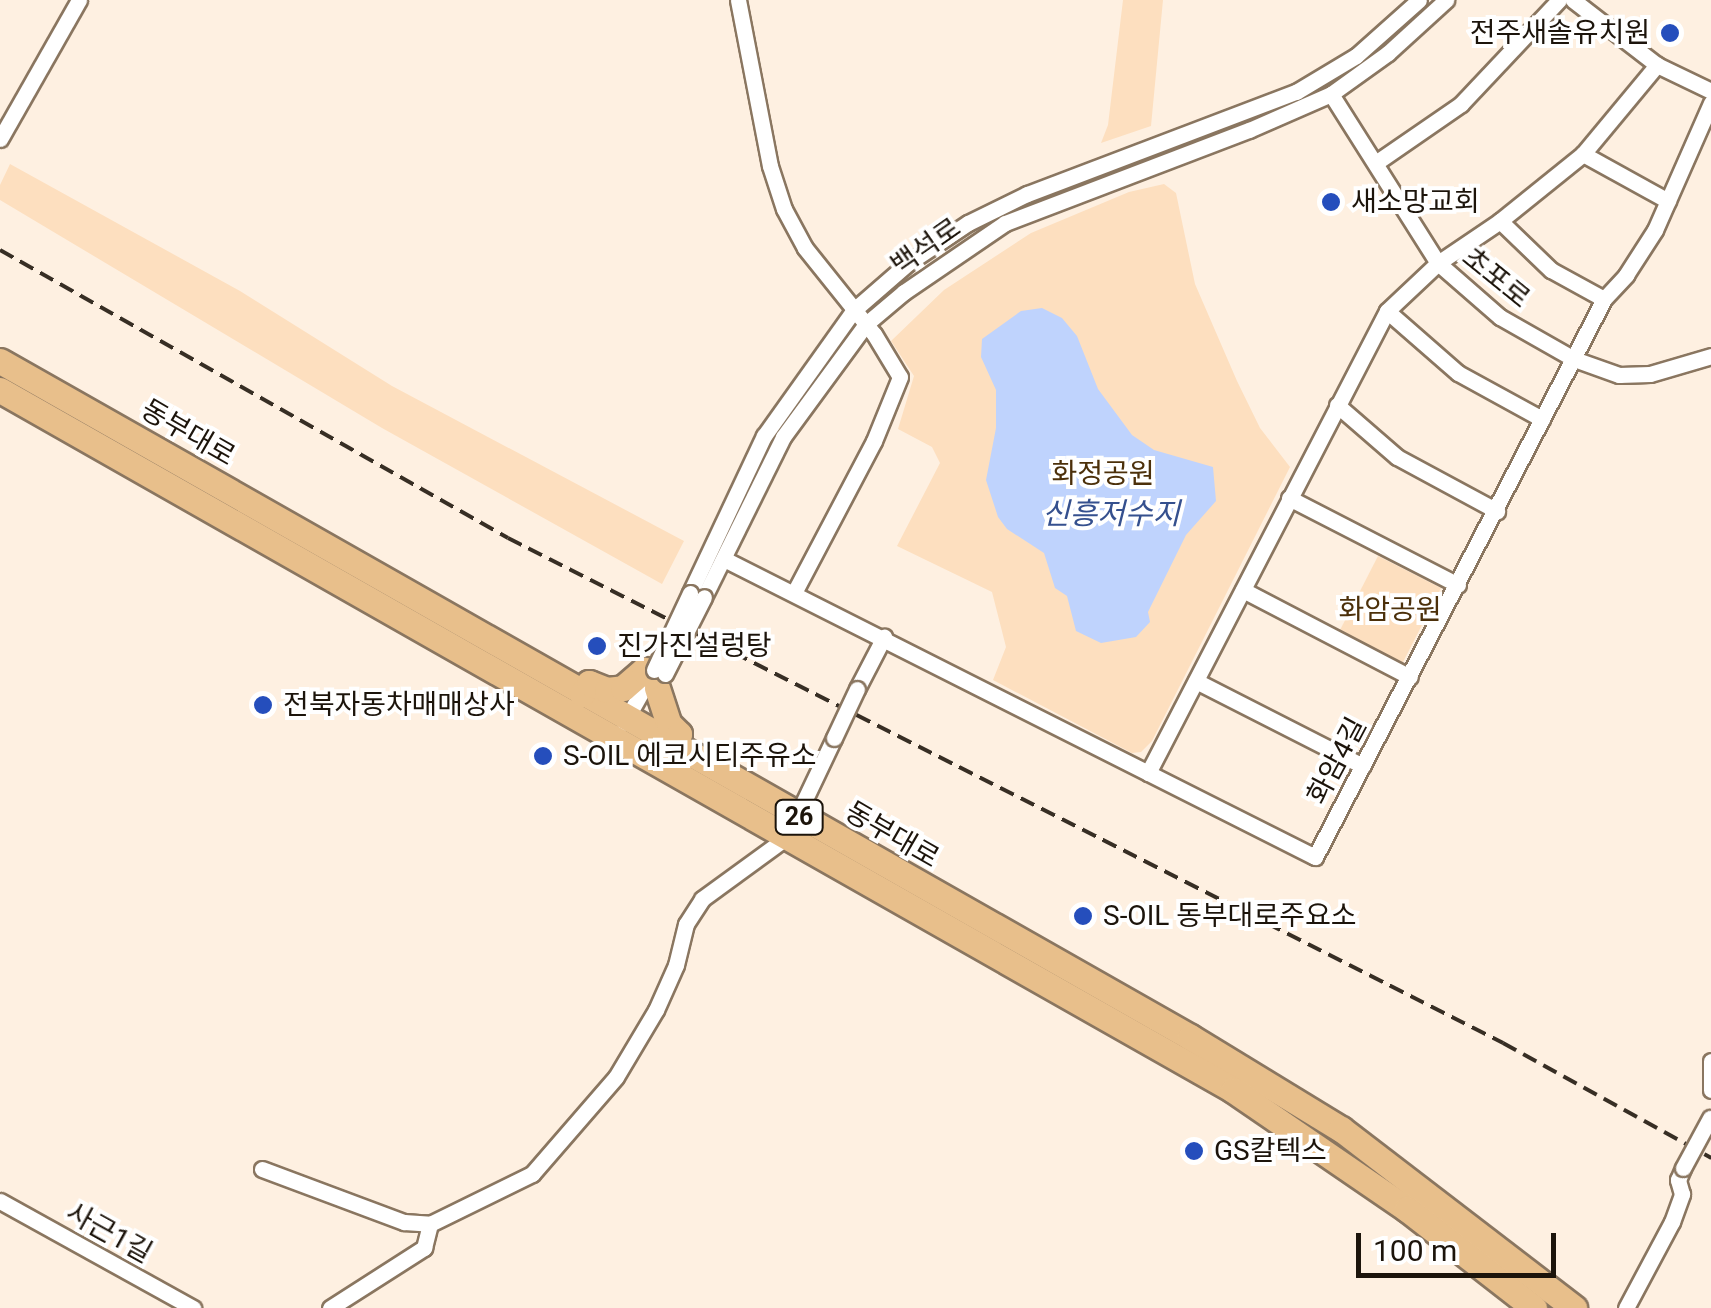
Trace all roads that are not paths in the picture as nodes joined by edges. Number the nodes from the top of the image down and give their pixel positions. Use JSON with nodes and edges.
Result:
{"nodes":[{"id":1,"x":79,"y":0,"type":"edge"},
{"id":2,"x":738,"y":0,"type":"edge"},
{"id":3,"x":1418,"y":0,"type":"edge"},
{"id":4,"x":1446,"y":0,"type":"edge"},
{"id":5,"x":1559,"y":0,"type":"edge"},
{"id":6,"x":1573,"y":0,"type":"edge"},
{"id":7,"x":1657,"y":65,"type":"junction"},
{"id":8,"x":1711,"y":91,"type":"edge"},
{"id":9,"x":1331,"y":94,"type":"junction"},
{"id":10,"x":1711,"y":103,"type":"edge"},
{"id":11,"x":0,"y":139,"type":"edge"},
{"id":12,"x":1582,"y":154,"type":"junction"},
{"id":13,"x":1376,"y":162,"type":"junction"},
{"id":14,"x":1668,"y":200,"type":"junction"},
{"id":15,"x":1500,"y":221,"type":"junction"},
{"id":16,"x":1438,"y":263,"type":"junction"},
{"id":17,"x":1604,"y":299,"type":"junction"},
{"id":18,"x":854,"y":310,"type":"junction"},
{"id":19,"x":1387,"y":310,"type":"junction"},
{"id":20,"x":866,"y":324,"type":"junction"},
{"id":21,"x":1711,"y":356,"type":"edge"},
{"id":22,"x":1574,"y":359,"type":"junction"},
{"id":23,"x":0,"y":360,"type":"edge"},
{"id":24,"x":0,"y":390,"type":"edge"},
{"id":25,"x":1337,"y":405,"type":"junction"},
{"id":26,"x":1542,"y":419,"type":"junction"},
{"id":27,"x":1289,"y":498,"type":"junction"},
{"id":28,"x":1497,"y":511,"type":"junction"},
{"id":29,"x":724,"y":559,"type":"junction"},
{"id":30,"x":1458,"y":585,"type":"junction"},
{"id":31,"x":1242,"y":590,"type":"junction"},
{"id":32,"x":794,"y":593,"type":"junction"},
{"id":33,"x":697,"y":595,"type":"junction"},
{"id":34,"x":884,"y":637,"type":"junction"},
{"id":35,"x":657,"y":677,"type":"junction"},
{"id":36,"x":1410,"y":677,"type":"junction"},
{"id":37,"x":1196,"y":681,"type":"junction"},
{"id":38,"x":582,"y":694,"type":"junction"},
{"id":39,"x":626,"y":731,"type":"junction"},
{"id":40,"x":673,"y":745,"type":"junction"},
{"id":41,"x":1363,"y":766,"type":"junction"},
{"id":42,"x":1148,"y":774,"type":"junction"},
{"id":43,"x":794,"y":827,"type":"junction"},
{"id":44,"x":1711,"y":1061,"type":"edge"},
{"id":45,"x":1711,"y":1090,"type":"edge"},
{"id":46,"x":1710,"y":1117,"type":"edge"},
{"id":47,"x":262,"y":1169,"type":"dead end"},
{"id":48,"x":0,"y":1201,"type":"edge"},
{"id":49,"x":430,"y":1224,"type":"junction"},
{"id":50,"x":194,"y":1308,"type":"edge"},
{"id":51,"x":330,"y":1308,"type":"edge"},
{"id":52,"x":1534,"y":1308,"type":"edge"},
{"id":53,"x":1574,"y":1308,"type":"edge"},
{"id":54,"x":1626,"y":1308,"type":"edge"}],
"edges":[{"from":1,"to":11,"type":"street"},
{"from":2,"to":18,"type":"street"},
{"from":3,"to":18,"type":"street","name":"백석로"},
{"from":4,"to":9,"type":"street","name":"백석로"},
{"from":5,"to":13,"type":"street"},
{"from":6,"to":7,"type":"street"},
{"from":7,"to":8,"type":"street"},
{"from":7,"to":12,"type":"street"},
{"from":9,"to":13,"type":"street","name":"초포로"},
{"from":9,"to":20,"type":"street","name":"백석로"},
{"from":10,"to":14,"type":"street","name":"화암4길"},
{"from":12,"to":14,"type":"street"},
{"from":12,"to":15,"type":"street"},
{"from":13,"to":16,"type":"street","name":"초포로"},
{"from":14,"to":17,"type":"street","name":"화암4길"},
{"from":15,"to":16,"type":"street"},
{"from":15,"to":17,"type":"street"},
{"from":16,"to":19,"type":"street"},
{"from":16,"to":22,"type":"street","name":"초포로"},
{"from":17,"to":22,"type":"street","name":"화암4길"},
{"from":18,"to":20,"type":"street"},
{"from":18,"to":33,"type":"street","name":"백석로"},
{"from":19,"to":25,"type":"street"},
{"from":19,"to":26,"type":"street"},
{"from":20,"to":29,"type":"street","name":"백석로"},
{"from":20,"to":32,"type":"street"},
{"from":21,"to":22,"type":"street","name":"초포로"},
{"from":22,"to":26,"type":"street","name":"화암4길"},
{"from":23,"to":38,"type":"main road","name":"동부대로","number":"26"},
{"from":24,"to":39,"type":"main road","name":"동부대로","number":"26"},
{"from":25,"to":27,"type":"street"},
{"from":25,"to":28,"type":"street"},
{"from":26,"to":28,"type":"street","name":"화암4길"},
{"from":27,"to":30,"type":"street"},
{"from":27,"to":31,"type":"street"},
{"from":28,"to":30,"type":"street","name":"화암4길"},
{"from":29,"to":32,"type":"street","name":"화암4길"},
{"from":29,"to":33,"type":"street","name":"백석로"},
{"from":30,"to":36,"type":"street","name":"화암4길"},
{"from":31,"to":36,"type":"street"},
{"from":31,"to":37,"type":"street"},
{"from":32,"to":34,"type":"street","name":"화암4길"},
{"from":33,"to":35,"type":"street","name":"백석로","bridge":true},
{"from":34,"to":42,"type":"street","name":"화암4길"},
{"from":34,"to":43,"type":"street","bridge":true},
{"from":35,"to":38,"type":"main road"},
{"from":35,"to":39,"type":"street","name":"백석로"},
{"from":35,"to":40,"type":"main road"},
{"from":36,"to":41,"type":"street","name":"화암4길"},
{"from":37,"to":41,"type":"street"},
{"from":37,"to":42,"type":"street"},
{"from":38,"to":39,"type":"main road","name":"동부대로","number":"26"},
{"from":39,"to":40,"type":"main road","name":"동부대로","number":"26"},
{"from":39,"to":43,"type":"main road","name":"동부대로","number":"26"},
{"from":40,"to":43,"type":"main road","name":"동부대로","number":"26"},
{"from":41,"to":42,"type":"street","name":"화암4길"},
{"from":43,"to":49,"type":"street"},
{"from":43,"to":52,"type":"main road","name":"동부대로","number":"26"},
{"from":43,"to":53,"type":"main road","name":"동부대로","number":"26"},
{"from":44,"to":45,"type":"street"},
{"from":46,"to":54,"type":"street","bridge":true},
{"from":47,"to":49,"type":"street"},
{"from":48,"to":50,"type":"street","name":"사근1길"},
{"from":49,"to":51,"type":"street"}]}
